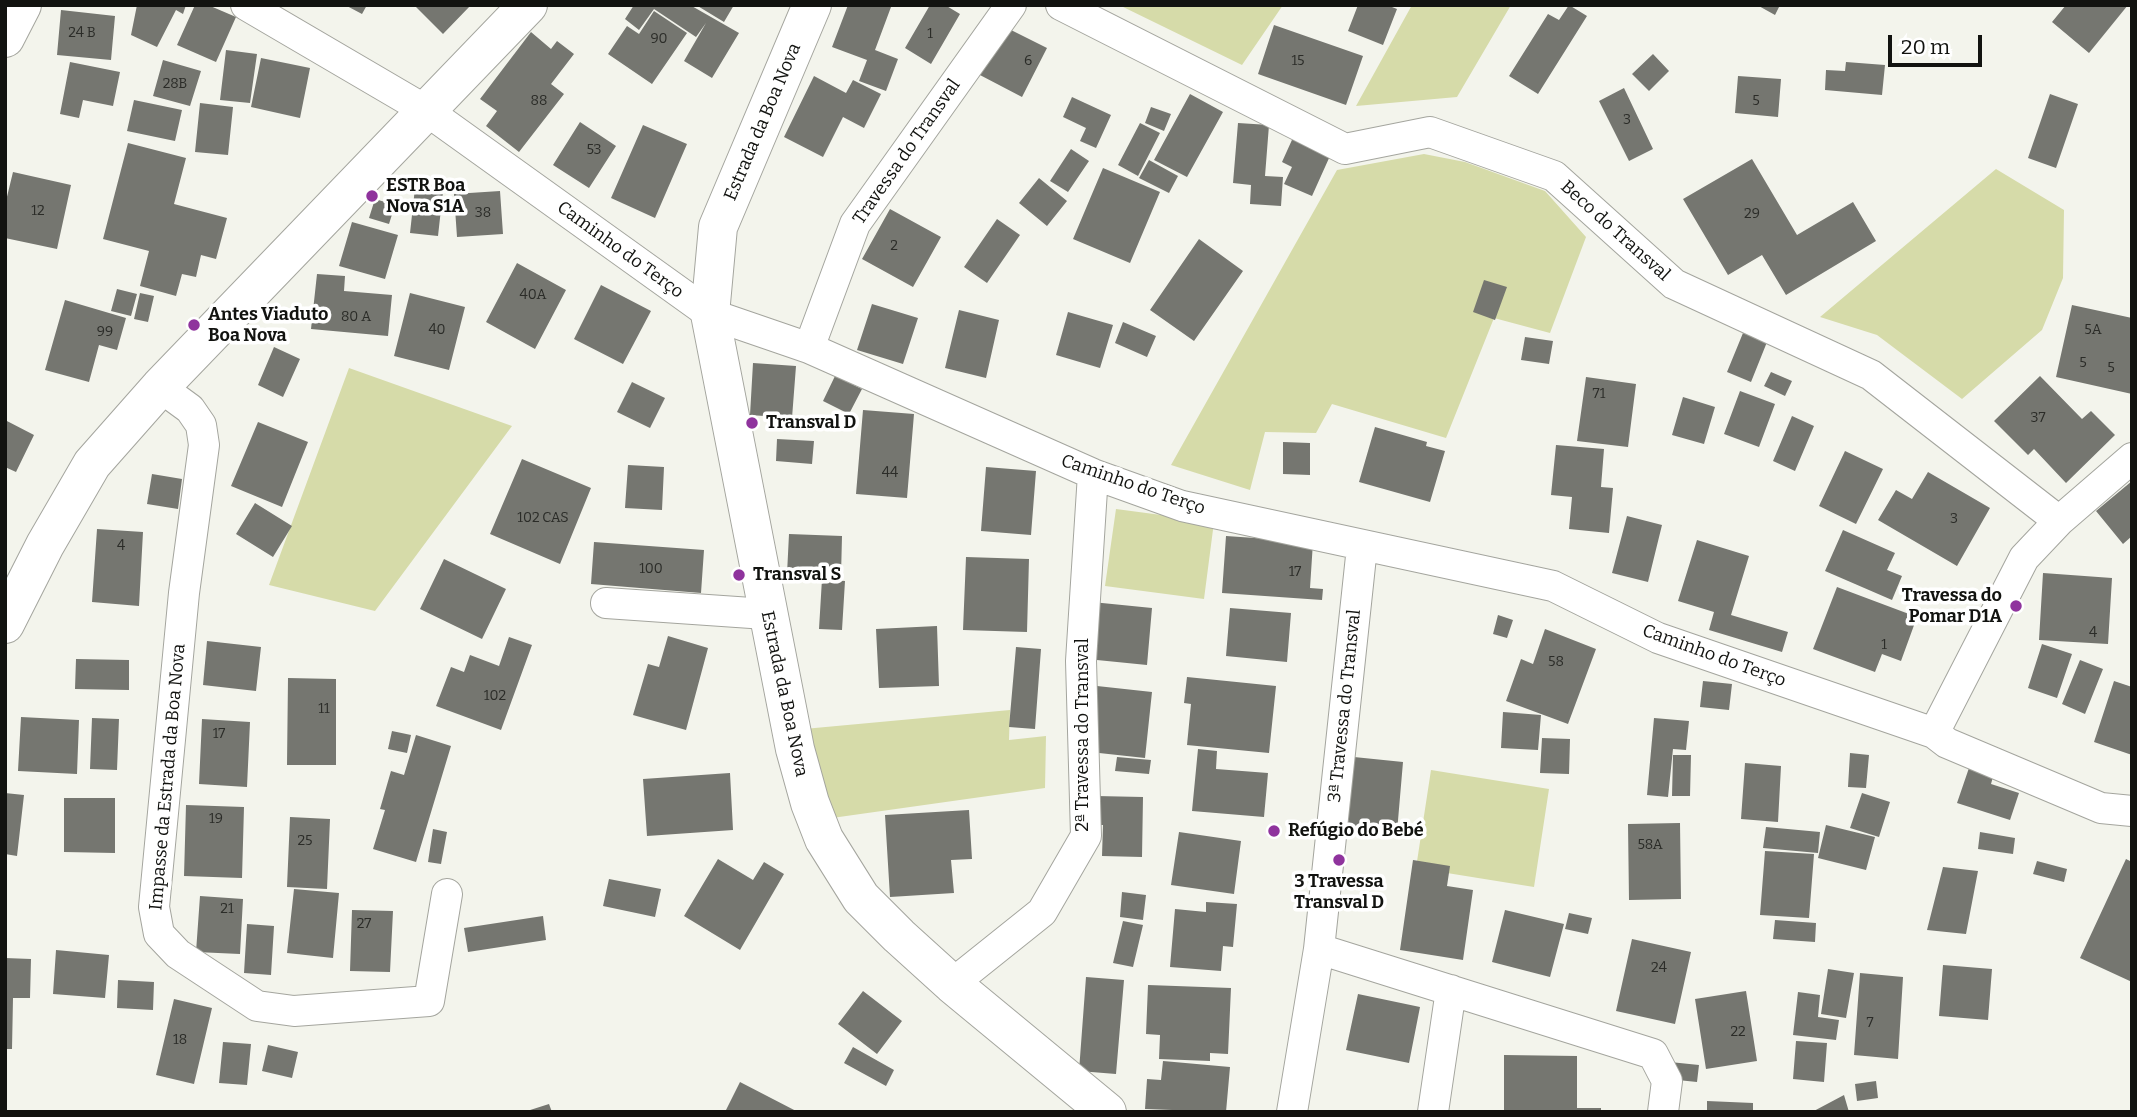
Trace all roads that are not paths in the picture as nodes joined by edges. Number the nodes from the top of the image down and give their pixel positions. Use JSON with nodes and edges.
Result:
{"nodes":[{"id":1,"x":20,"y":5,"type":"edge"},
{"id":2,"x":246,"y":5,"type":"edge"},
{"id":3,"x":528,"y":5,"type":"edge"},
{"id":4,"x":812,"y":5,"type":"edge"},
{"id":5,"x":1011,"y":5,"type":"edge"},
{"id":6,"x":1061,"y":5,"type":"edge"},
{"id":7,"x":5,"y":22,"type":"edge"},
{"id":8,"x":5,"y":38,"type":"edge"},
{"id":9,"x":427,"y":111,"type":"junction"},
{"id":10,"x":710,"y":314,"type":"junction"},
{"id":11,"x":809,"y":348,"type":"junction"},
{"id":12,"x":160,"y":387,"type":"junction"},
{"id":13,"x":2132,"y":458,"type":"edge"},
{"id":14,"x":1093,"y":474,"type":"junction"},
{"id":15,"x":2059,"y":521,"type":"junction"},
{"id":16,"x":1362,"y":547,"type":"junction"},
{"id":17,"x":606,"y":603,"type":"dead end"},
{"id":18,"x":766,"y":614,"type":"junction"},
{"id":19,"x":5,"y":624,"type":"edge"},
{"id":20,"x":1934,"y":733,"type":"junction"},
{"id":21,"x":2132,"y":810,"type":"edge"},
{"id":22,"x":447,"y":894,"type":"dead end"},
{"id":23,"x":1320,"y":949,"type":"junction"},
{"id":24,"x":953,"y":984,"type":"junction"},
{"id":25,"x":1451,"y":990,"type":"junction"},
{"id":26,"x":1107,"y":1112,"type":"edge"},
{"id":27,"x":1292,"y":1112,"type":"edge"},
{"id":28,"x":1433,"y":1112,"type":"edge"},
{"id":29,"x":1663,"y":1112,"type":"edge"}],
"edges":[{"from":1,"to":7,"type":"main road"},
{"from":1,"to":8,"type":"main road"},
{"from":2,"to":9,"type":"street","name":"Caminho do Terço"},
{"from":3,"to":9,"type":"main road"},
{"from":4,"to":10,"type":"main road","name":"Estrada da Boa Nova"},
{"from":5,"to":11,"type":"street","name":"Travessa do Transval"},
{"from":6,"to":15,"type":"street","name":"Beco do Transval"},
{"from":9,"to":10,"type":"street","name":"Caminho do Terço"},
{"from":9,"to":12,"type":"main road"},
{"from":10,"to":11,"type":"street","name":"Caminho do Terço"},
{"from":10,"to":18,"type":"main road","name":"Estrada da Boa Nova"},
{"from":11,"to":14,"type":"street","name":"Caminho do Terço"},
{"from":12,"to":19,"type":"main road"},
{"from":12,"to":22,"type":"street","name":"Impasse da Estrada da Boa Nova"},
{"from":13,"to":15,"type":"street"},
{"from":14,"to":16,"type":"street","name":"Caminho do Terço"},
{"from":14,"to":24,"type":"street","name":"2ª Travessa do Transval"},
{"from":15,"to":20,"type":"street"},
{"from":16,"to":20,"type":"street","name":"Caminho do Terço"},
{"from":16,"to":23,"type":"street","name":"3ª Travessa do Transval"},
{"from":17,"to":18,"type":"street"},
{"from":18,"to":24,"type":"main road","name":"Estrada da Boa Nova"},
{"from":20,"to":21,"type":"street","name":"Caminho do Terço"},
{"from":23,"to":25,"type":"street"},
{"from":23,"to":27,"type":"street","name":"3ª Travessa do Transval"},
{"from":24,"to":26,"type":"main road","name":"Estrada da Boa Nova"},
{"from":25,"to":28,"type":"street"},
{"from":25,"to":29,"type":"street"}]}
